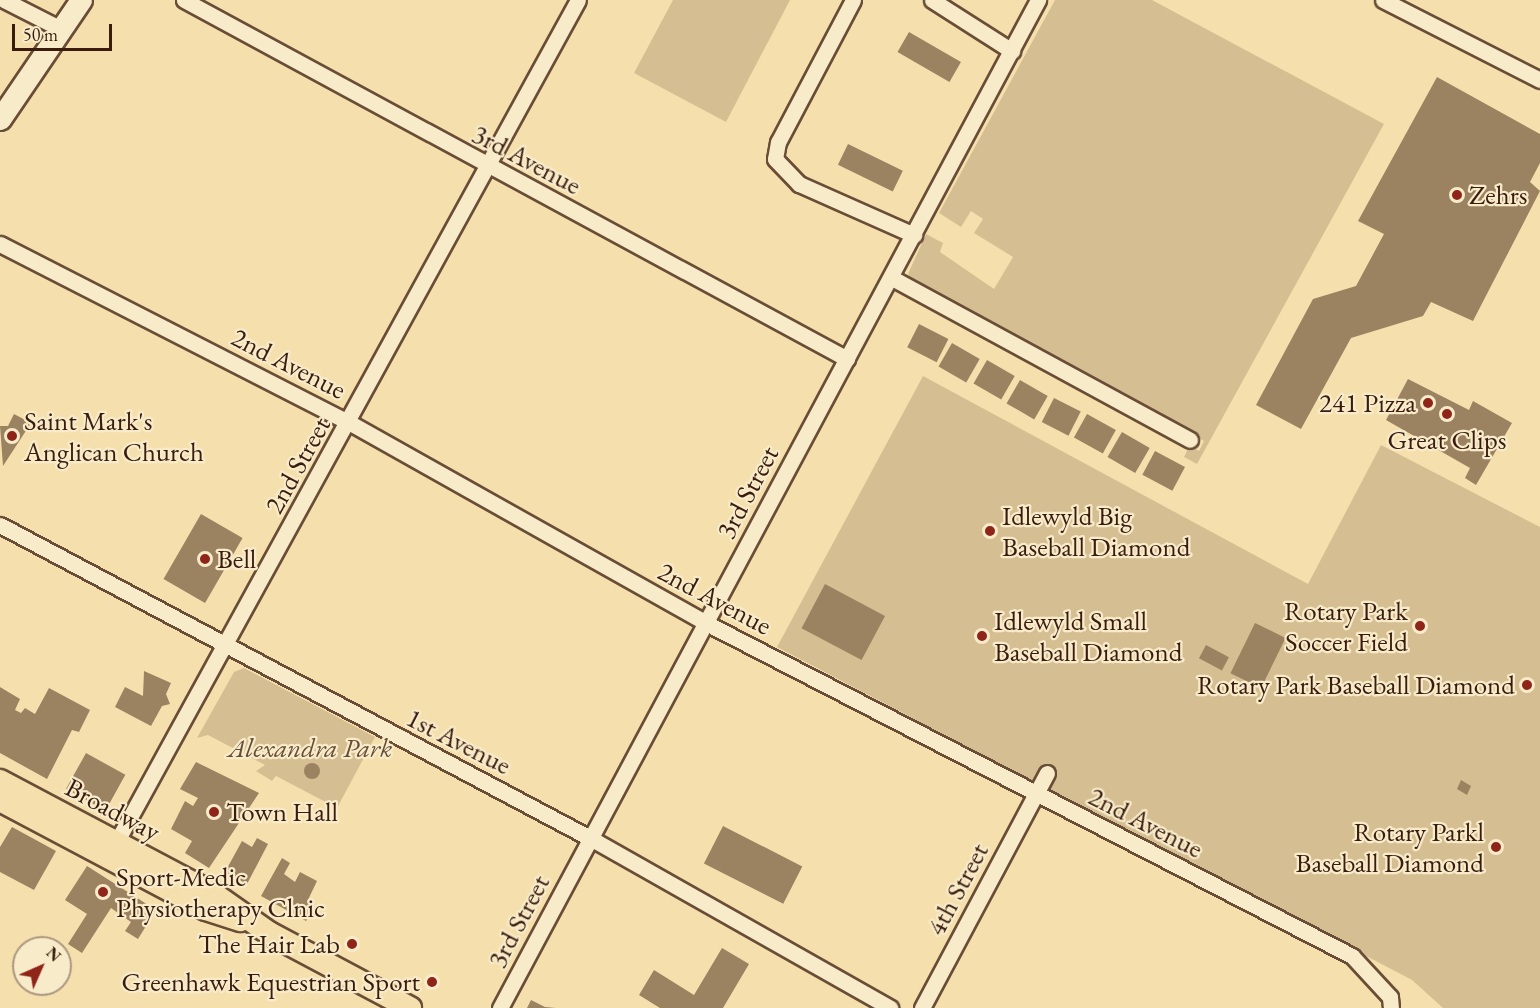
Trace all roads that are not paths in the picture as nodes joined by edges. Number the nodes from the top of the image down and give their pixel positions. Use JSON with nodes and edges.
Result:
{"nodes":[{"id":1,"x":4,"y":0,"type":"edge"},
{"id":2,"x":81,"y":0,"type":"edge"},
{"id":3,"x":184,"y":0,"type":"edge"},
{"id":4,"x":578,"y":0,"type":"edge"},
{"id":5,"x":853,"y":0,"type":"edge"},
{"id":6,"x":933,"y":0,"type":"edge"},
{"id":7,"x":1038,"y":0,"type":"edge"},
{"id":8,"x":1383,"y":0,"type":"edge"},
{"id":9,"x":60,"y":29,"type":"junction"},
{"id":10,"x":1012,"y":51,"type":"junction"},
{"id":11,"x":1540,"y":80,"type":"edge"},
{"id":12,"x":0,"y":118,"type":"edge"},
{"id":13,"x":490,"y":169,"type":"junction"},
{"id":14,"x":914,"y":235,"type":"junction"},
{"id":15,"x":0,"y":244,"type":"edge"},
{"id":16,"x":892,"y":278,"type":"junction"},
{"id":17,"x":847,"y":359,"type":"junction"},
{"id":18,"x":350,"y":423,"type":"junction"},
{"id":19,"x":1190,"y":440,"type":"dead end"},
{"id":20,"x":0,"y":525,"type":"edge"},
{"id":21,"x":706,"y":623,"type":"junction"},
{"id":22,"x":224,"y":648,"type":"junction"},
{"id":23,"x":1047,"y":773,"type":"dead end"},
{"id":24,"x":0,"y":781,"type":"edge"},
{"id":25,"x":1037,"y":794,"type":"junction"},
{"id":26,"x":0,"y":800,"type":"edge"},
{"id":27,"x":590,"y":838,"type":"junction"},
{"id":28,"x":112,"y":850,"type":"junction"},
{"id":29,"x":399,"y":1005,"type":"edge"},
{"id":30,"x":500,"y":1008,"type":"edge"},
{"id":31,"x":891,"y":1008,"type":"edge"},
{"id":32,"x":922,"y":1008,"type":"edge"},
{"id":33,"x":1391,"y":1008,"type":"edge"}],
"edges":[{"from":1,"to":9,"type":"street"},
{"from":2,"to":9,"type":"main road"},
{"from":3,"to":13,"type":"street","name":"3rd Avenue"},
{"from":4,"to":13,"type":"street","name":"2nd Street"},
{"from":5,"to":14,"type":"street"},
{"from":6,"to":10,"type":"street"},
{"from":7,"to":10,"type":"street","name":"3rd Street"},
{"from":8,"to":11,"type":"street"},
{"from":9,"to":12,"type":"main road"},
{"from":10,"to":14,"type":"street","name":"3rd Street"},
{"from":13,"to":17,"type":"street","name":"3rd Avenue"},
{"from":13,"to":18,"type":"street","name":"2nd Street"},
{"from":14,"to":16,"type":"street","name":"3rd Street"},
{"from":15,"to":18,"type":"street","name":"2nd Avenue"},
{"from":16,"to":17,"type":"street","name":"3rd Street"},
{"from":16,"to":19,"type":"street"},
{"from":17,"to":21,"type":"street","name":"3rd Street"},
{"from":18,"to":21,"type":"street","name":"2nd Avenue"},
{"from":18,"to":22,"type":"street","name":"2nd Street"},
{"from":20,"to":22,"type":"street","name":"1st Avenue"},
{"from":21,"to":25,"type":"street","name":"2nd Avenue"},
{"from":21,"to":27,"type":"street","name":"3rd Street"},
{"from":22,"to":27,"type":"street","name":"1st Avenue"},
{"from":22,"to":28,"type":"street","name":"2nd Street"},
{"from":23,"to":25,"type":"street","name":"4th Street"},
{"from":24,"to":28,"type":"main road","name":"Broadway"},
{"from":25,"to":32,"type":"street","name":"4th Street"},
{"from":25,"to":33,"type":"street","name":"2nd Avenue"},
{"from":26,"to":28,"type":"main road","name":"Broadway"},
{"from":27,"to":30,"type":"street","name":"3rd Street"},
{"from":27,"to":31,"type":"street","name":"1st Avenue"},
{"from":28,"to":29,"type":"main road","name":"Broadway"}]}
